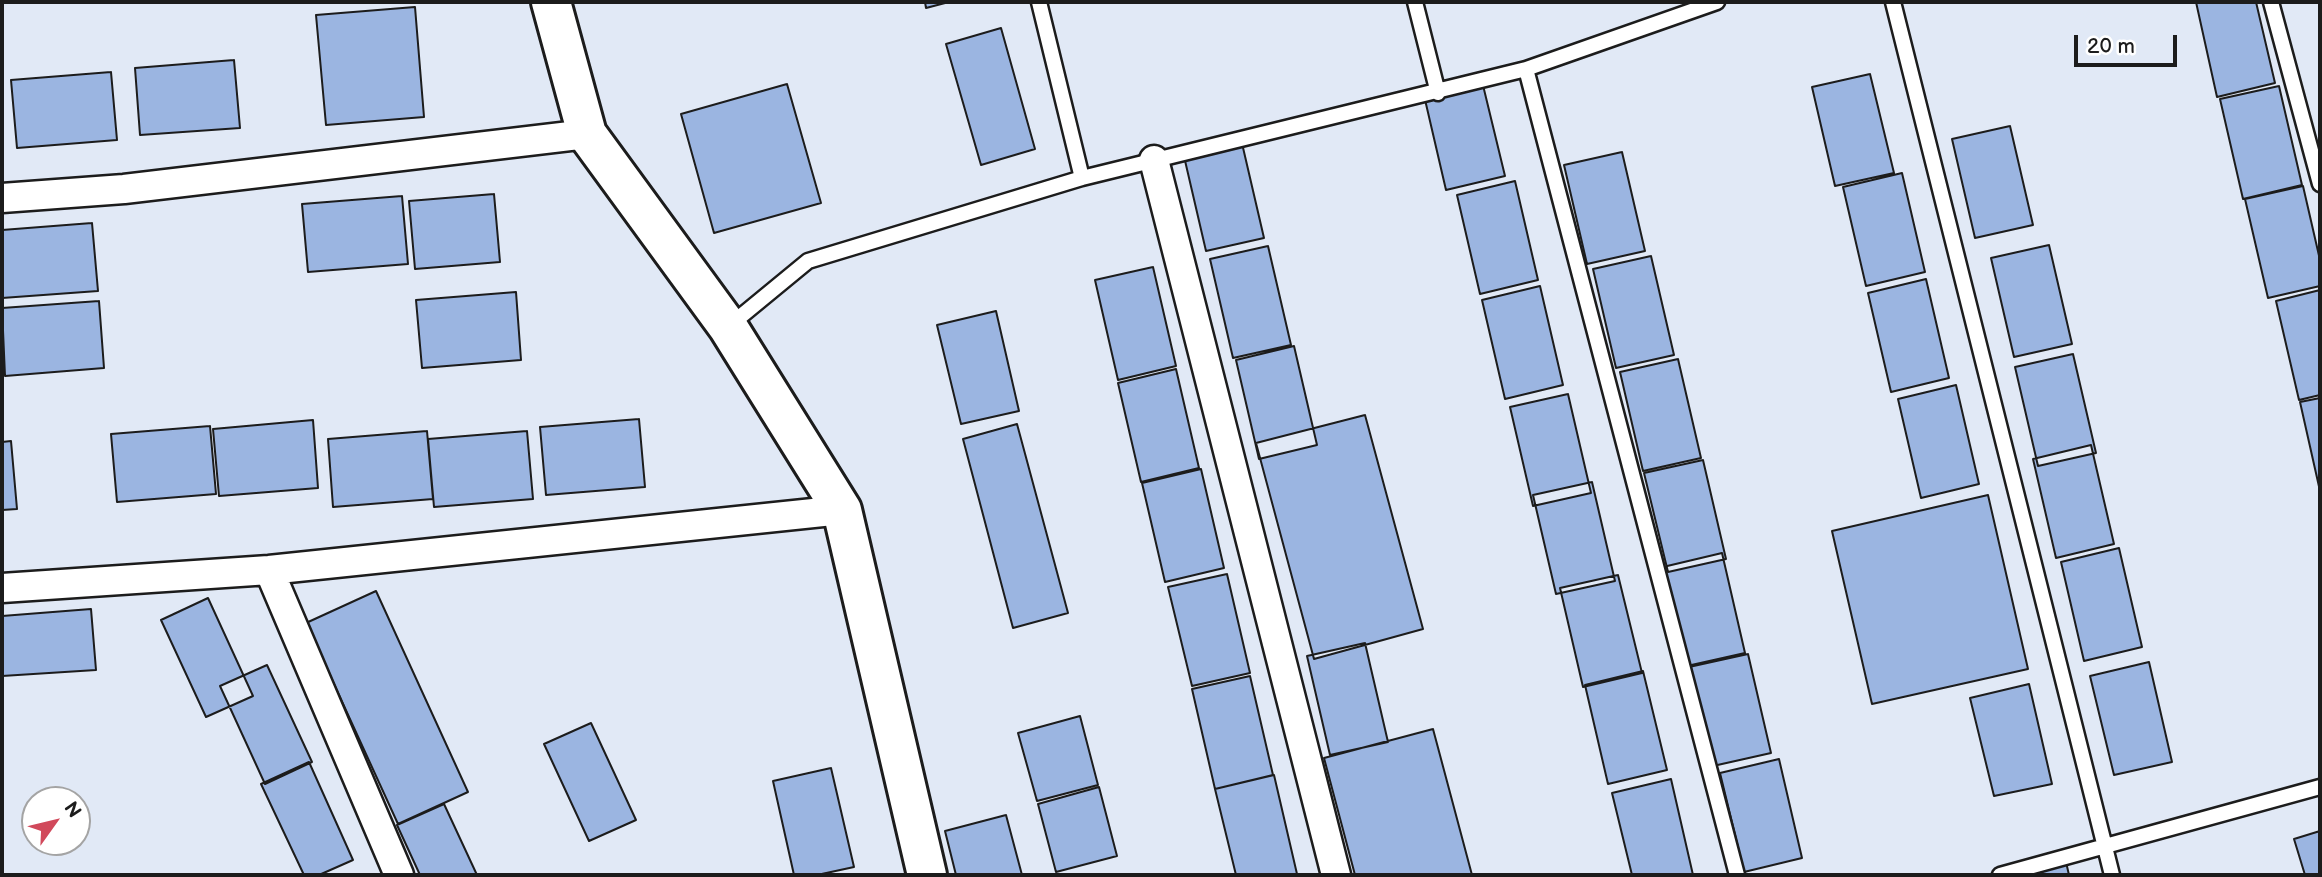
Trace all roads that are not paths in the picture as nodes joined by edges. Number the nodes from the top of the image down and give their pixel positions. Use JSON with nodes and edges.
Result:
{"nodes":[{"id":1,"x":551,"y":2,"type":"edge"},
{"id":2,"x":1039,"y":2,"type":"edge"},
{"id":3,"x":1415,"y":2,"type":"edge"},
{"id":4,"x":1717,"y":2,"type":"edge"},
{"id":5,"x":1893,"y":2,"type":"edge"},
{"id":6,"x":2271,"y":2,"type":"edge"},
{"id":7,"x":1526,"y":69,"type":"junction"},
{"id":8,"x":1438,"y":93,"type":"junction"},
{"id":9,"x":587,"y":134,"type":"junction"},
{"id":10,"x":1154,"y":160,"type":"junction"},
{"id":11,"x":1082,"y":178,"type":"junction"},
{"id":12,"x":2320,"y":184,"type":"edge"},
{"id":13,"x":2,"y":198,"type":"edge"},
{"id":14,"x":728,"y":327,"type":"junction"},
{"id":15,"x":842,"y":510,"type":"junction"},
{"id":16,"x":269,"y":570,"type":"junction"},
{"id":17,"x":2,"y":588,"type":"edge"},
{"id":18,"x":2320,"y":787,"type":"edge"},
{"id":19,"x":2103,"y":846,"type":"junction"},
{"id":20,"x":399,"y":875,"type":"edge"},
{"id":21,"x":927,"y":875,"type":"edge"},
{"id":22,"x":1336,"y":875,"type":"edge"},
{"id":23,"x":1737,"y":875,"type":"edge"},
{"id":24,"x":2000,"y":875,"type":"edge"},
{"id":25,"x":2112,"y":875,"type":"edge"}],
"edges":[{"from":1,"to":9,"type":"street"},
{"from":2,"to":11,"type":"lane"},
{"from":3,"to":8,"type":"lane"},
{"from":4,"to":7,"type":"lane"},
{"from":5,"to":19,"type":"lane"},
{"from":6,"to":12,"type":"lane"},
{"from":7,"to":8,"type":"lane"},
{"from":7,"to":23,"type":"lane"},
{"from":8,"to":10,"type":"lane"},
{"from":9,"to":13,"type":"street"},
{"from":9,"to":14,"type":"street"},
{"from":10,"to":11,"type":"lane"},
{"from":10,"to":22,"type":"street"},
{"from":11,"to":14,"type":"lane"},
{"from":14,"to":15,"type":"street"},
{"from":15,"to":16,"type":"street"},
{"from":15,"to":21,"type":"street"},
{"from":16,"to":17,"type":"street"},
{"from":16,"to":20,"type":"street"},
{"from":18,"to":19,"type":"lane"},
{"from":19,"to":24,"type":"lane"},
{"from":19,"to":25,"type":"lane"}]}
